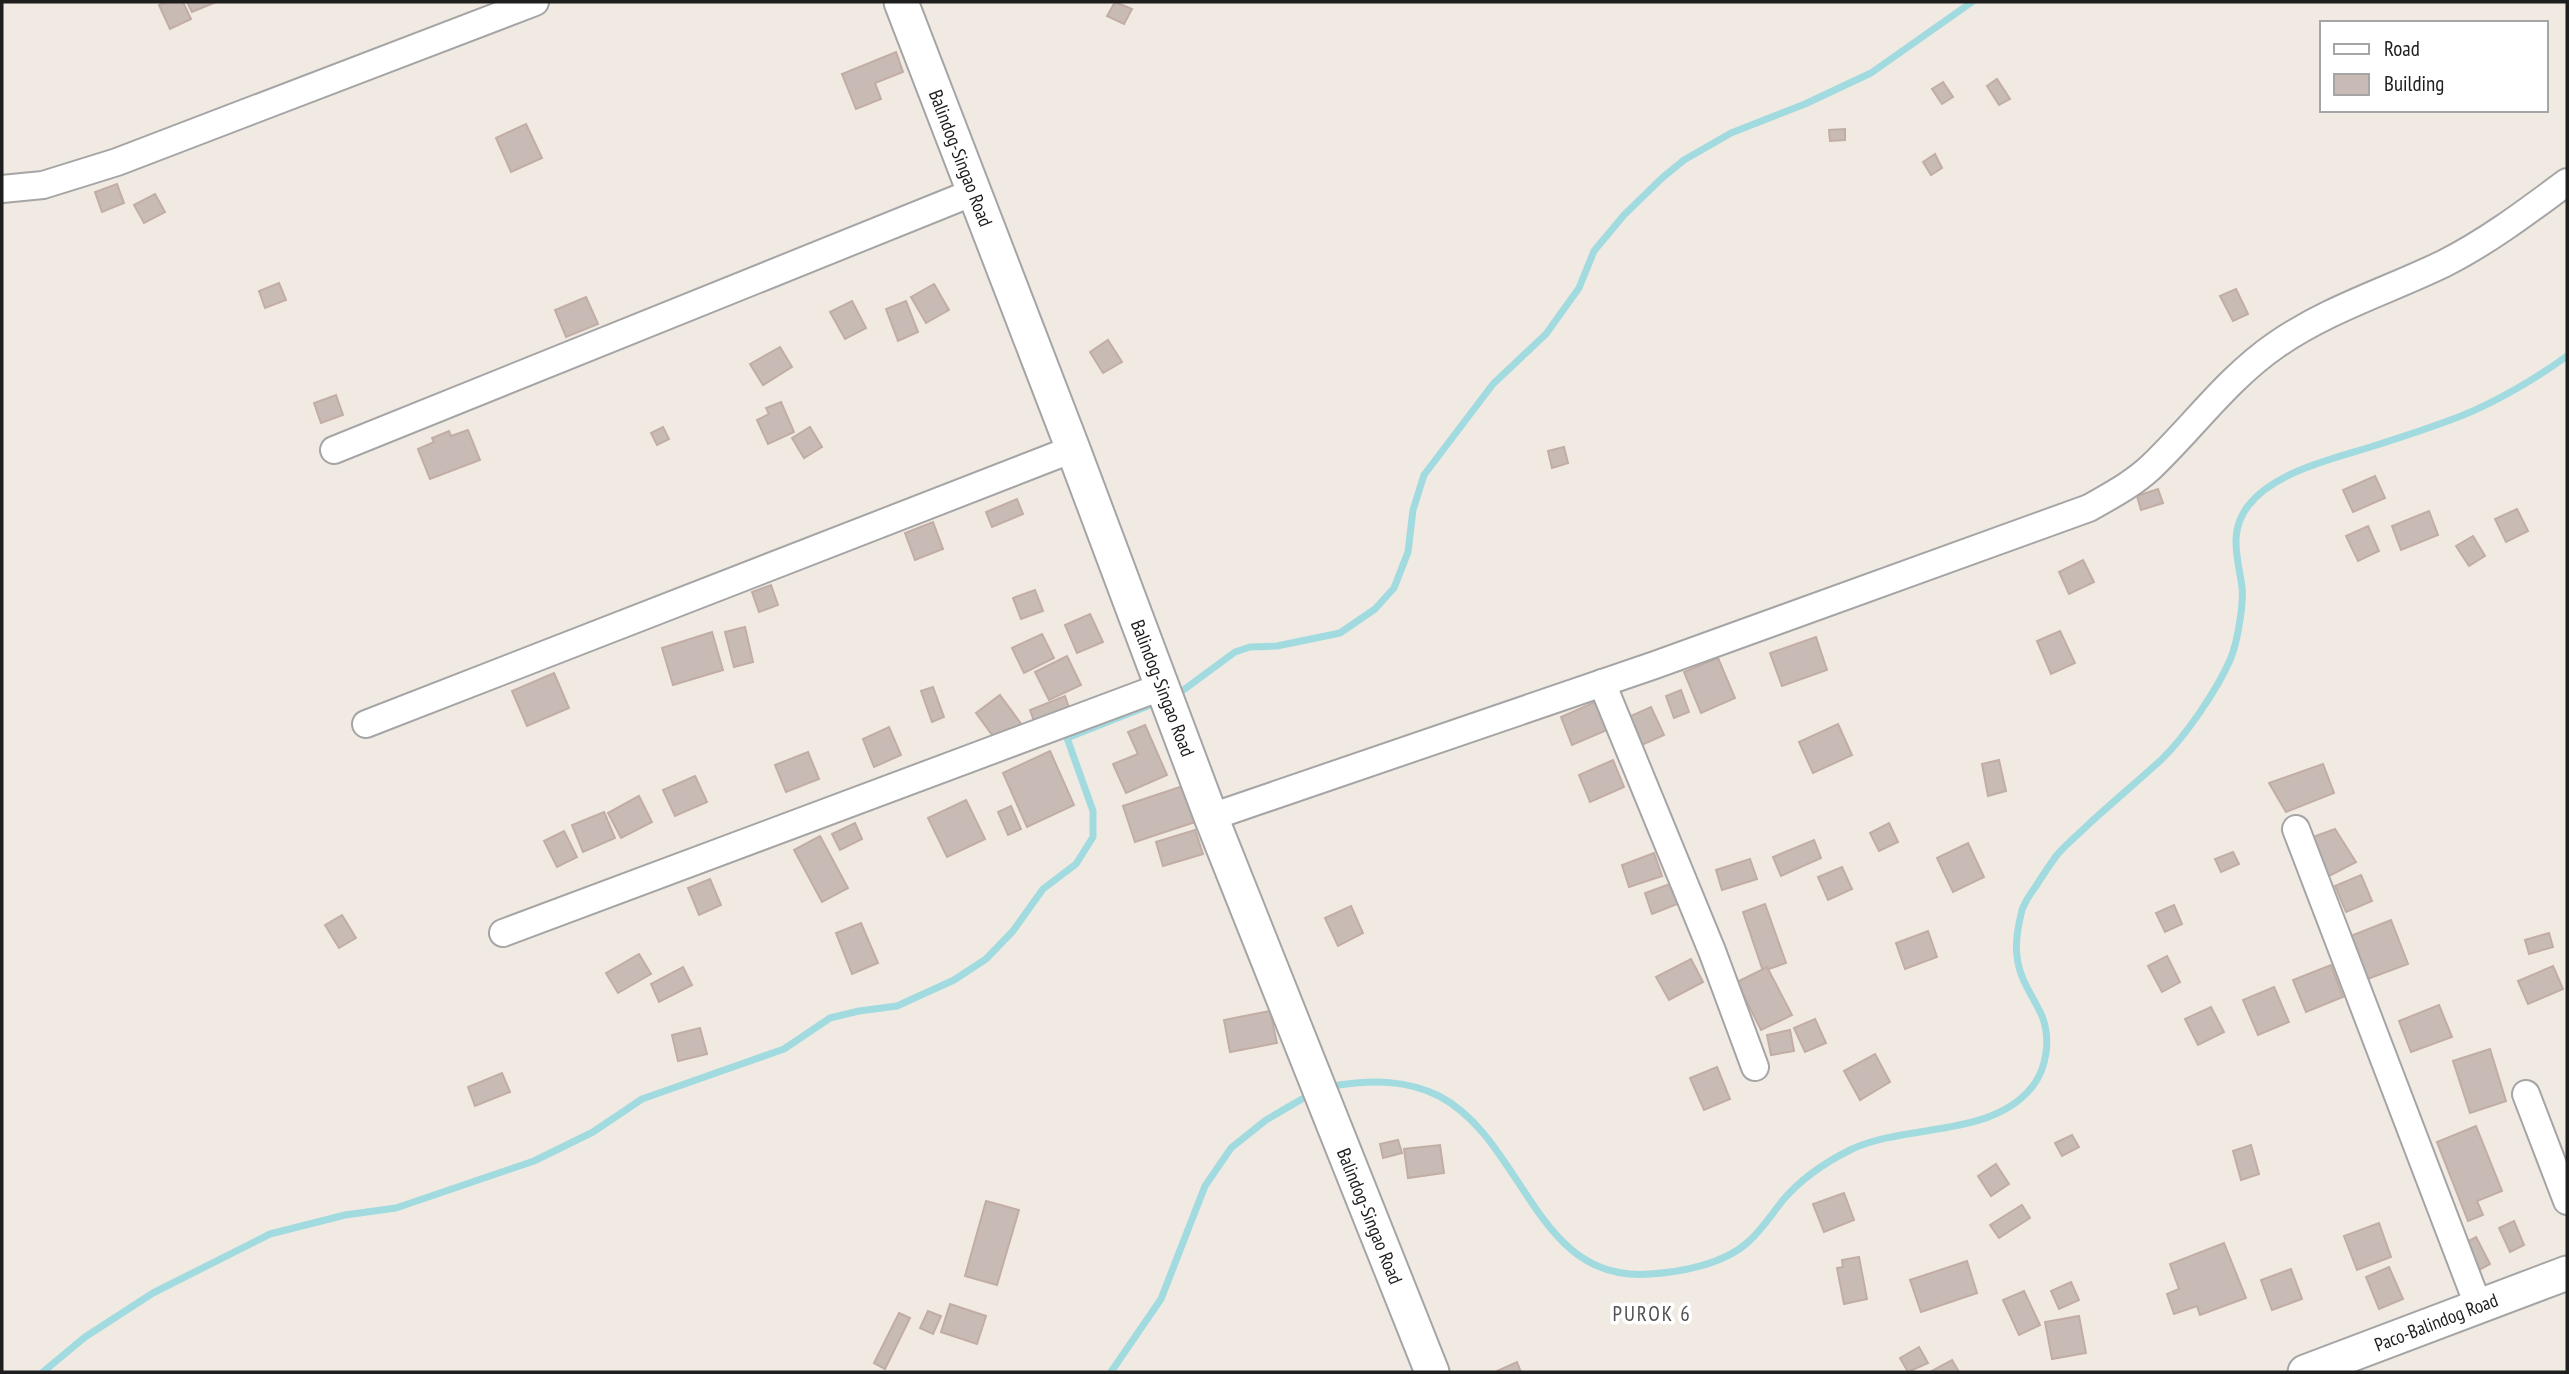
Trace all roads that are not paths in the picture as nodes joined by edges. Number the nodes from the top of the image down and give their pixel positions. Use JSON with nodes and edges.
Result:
{"nodes":[{"id":1,"x":535,"y":2,"type":"edge"},
{"id":2,"x":901,"y":2,"type":"edge"},
{"id":3,"x":2567,"y":182,"type":"edge"},
{"id":4,"x":2,"y":190,"type":"edge"},
{"id":5,"x":974,"y":192,"type":"junction"},
{"id":6,"x":1073,"y":449,"type":"junction"},
{"id":7,"x":334,"y":450,"type":"dead end"},
{"id":8,"x":1602,"y":683,"type":"junction"},
{"id":9,"x":1161,"y":687,"type":"junction"},
{"id":10,"x":366,"y":724,"type":"dead end"},
{"id":11,"x":1211,"y":817,"type":"junction"},
{"id":12,"x":2296,"y":829,"type":"dead end"},
{"id":13,"x":503,"y":933,"type":"dead end"},
{"id":14,"x":1755,"y":1067,"type":"dead end"},
{"id":15,"x":2526,"y":1094,"type":"dead end"},
{"id":16,"x":2567,"y":1200,"type":"edge"},
{"id":17,"x":2567,"y":1273,"type":"edge"},
{"id":18,"x":2478,"y":1305,"type":"junction"},
{"id":19,"x":1432,"y":1372,"type":"edge"},
{"id":20,"x":2305,"y":1372,"type":"edge"}],
"edges":[{"from":1,"to":4,"type":"street"},
{"from":2,"to":5,"type":"street","name":"Balindog-Singao Road"},
{"from":3,"to":8,"type":"street"},
{"from":5,"to":6,"type":"street","name":"Balindog-Singao Road"},
{"from":5,"to":7,"type":"street"},
{"from":6,"to":9,"type":"street","name":"Balindog-Singao Road"},
{"from":6,"to":10,"type":"street"},
{"from":8,"to":11,"type":"street"},
{"from":8,"to":14,"type":"street"},
{"from":9,"to":11,"type":"street","name":"Balindog-Singao Road"},
{"from":9,"to":13,"type":"street"},
{"from":11,"to":19,"type":"street","name":"Balindog-Singao Road"},
{"from":12,"to":18,"type":"street"},
{"from":15,"to":16,"type":"street"},
{"from":17,"to":18,"type":"street","name":"Paco-Balindog Road"},
{"from":18,"to":20,"type":"street","name":"Paco-Balindog Road"}]}
